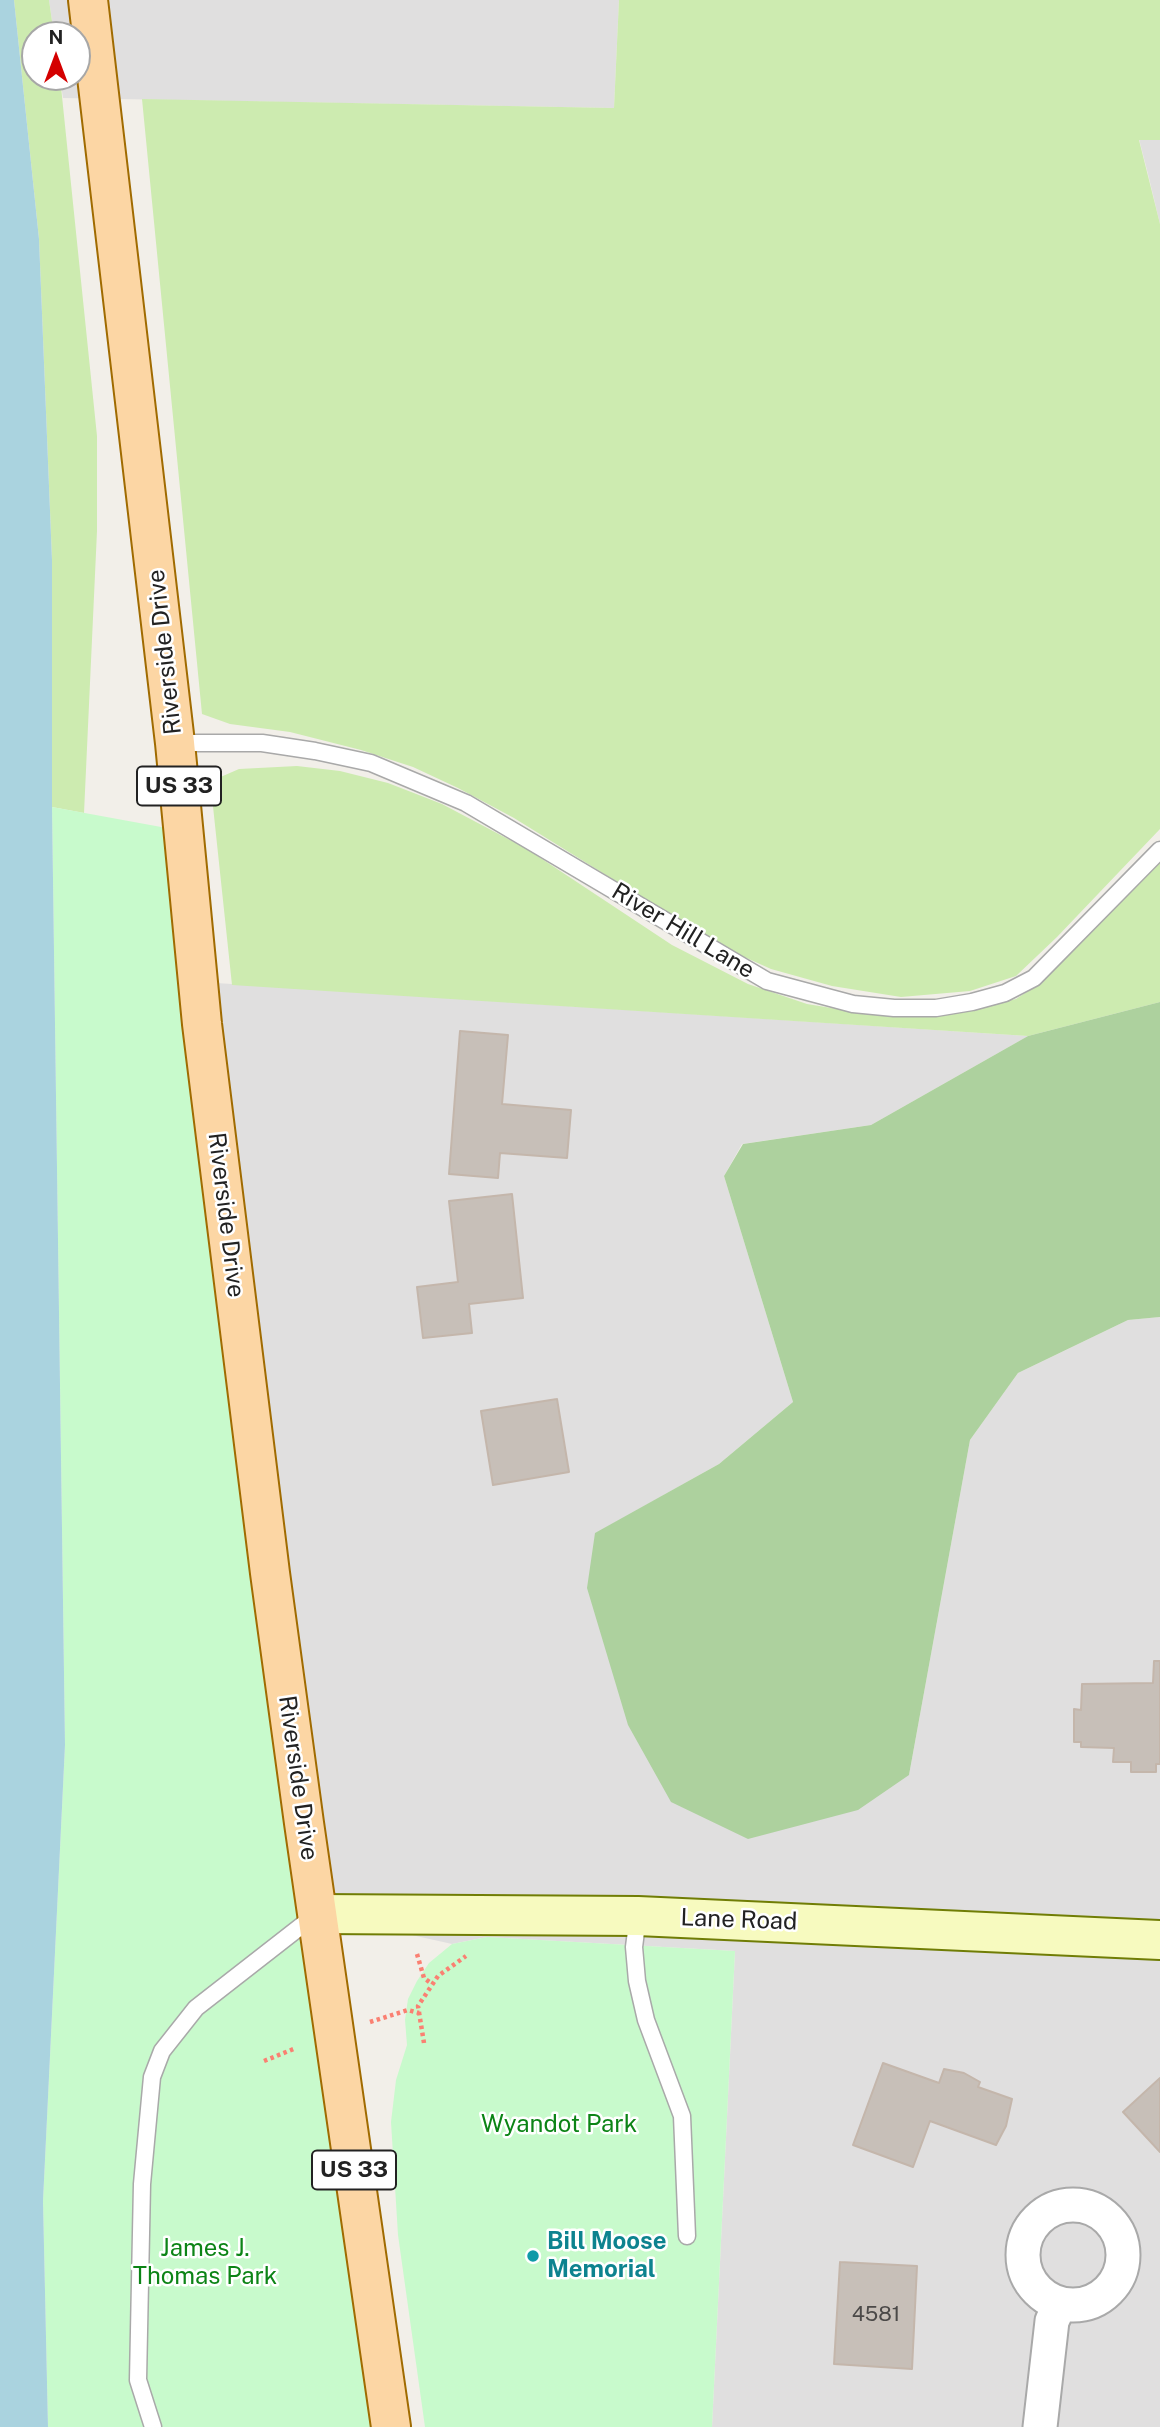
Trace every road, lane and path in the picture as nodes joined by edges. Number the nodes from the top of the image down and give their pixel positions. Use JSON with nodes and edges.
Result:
{"nodes":[{"id":1,"x":88,"y":0,"type":"edge"},
{"id":2,"x":175,"y":743,"type":"junction"},
{"id":3,"x":1160,"y":850,"type":"edge"},
{"id":4,"x":318,"y":1914,"type":"junction"},
{"id":5,"x":638,"y":1916,"type":"junction"},
{"id":6,"x":1160,"y":1940,"type":"edge"},
{"id":7,"x":475,"y":1949,"type":"dead end"},
{"id":8,"x":424,"y":1978,"type":"dead end"},
{"id":9,"x":432,"y":1984,"type":"junction"},
{"id":10,"x":408,"y":2010,"type":"dead end"},
{"id":11,"x":419,"y":2013,"type":"junction"},
{"id":12,"x":424,"y":2043,"type":"dead end"},
{"id":13,"x":687,"y":2236,"type":"dead end"},
{"id":14,"x":1060,"y":2304,"type":"dead end"},
{"id":15,"x":153,"y":2427,"type":"edge"},
{"id":16,"x":391,"y":2427,"type":"edge"},
{"id":17,"x":1040,"y":2427,"type":"edge"}],
"edges":[{"from":1,"to":2,"type":"main road","name":"Riverside Drive","number":"US 33"},
{"from":2,"to":3,"type":"lane","name":"River Hill Lane"},
{"from":2,"to":4,"type":"main road","name":"Riverside Drive","number":"US 33"},
{"from":4,"to":5,"type":"street","name":"Lane Road"},
{"from":4,"to":15,"type":"lane"},
{"from":4,"to":16,"type":"main road","name":"Riverside Drive","number":"US 33"},
{"from":5,"to":6,"type":"street","name":"Lane Road"},
{"from":5,"to":13,"type":"lane"},
{"from":7,"to":9,"type":"path"},
{"from":8,"to":9,"type":"path"},
{"from":9,"to":11,"type":"path"},
{"from":10,"to":11,"type":"path"},
{"from":11,"to":12,"type":"path"},
{"from":14,"to":17,"type":"street"}]}
